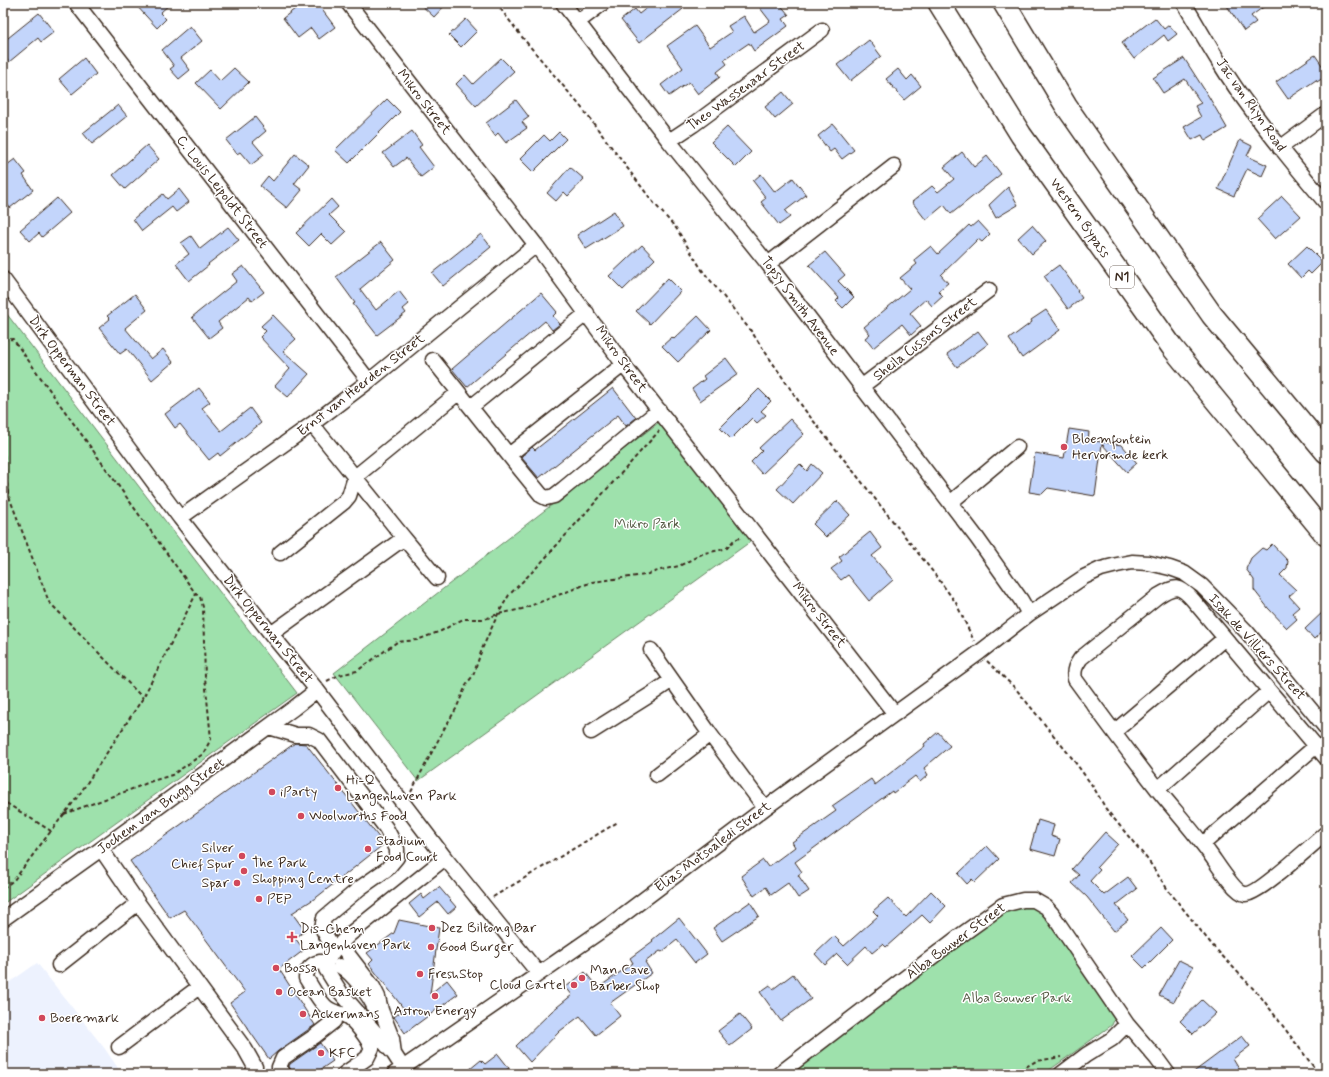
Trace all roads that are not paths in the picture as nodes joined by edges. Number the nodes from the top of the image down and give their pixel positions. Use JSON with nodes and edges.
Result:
{"nodes":[{"id":1,"x":76,"y":3,"type":"edge"},
{"id":2,"x":348,"y":3,"type":"edge"},
{"id":3,"x":563,"y":3,"type":"edge"},
{"id":4,"x":603,"y":3,"type":"edge"},
{"id":5,"x":939,"y":3,"type":"edge"},
{"id":6,"x":1004,"y":3,"type":"edge"},
{"id":7,"x":1184,"y":3,"type":"edge"},
{"id":8,"x":578,"y":22,"type":"junction"},
{"id":9,"x":822,"y":30,"type":"dead end"},
{"id":10,"x":1326,"y":114,"type":"edge"},
{"id":11,"x":669,"y":141,"type":"junction"},
{"id":12,"x":1280,"y":148,"type":"junction"},
{"id":13,"x":894,"y":166,"type":"dead end"},
{"id":14,"x":1326,"y":203,"type":"edge"},
{"id":15,"x":536,"y":246,"type":"junction"},
{"id":16,"x":768,"y":264,"type":"junction"},
{"id":17,"x":3,"y":279,"type":"edge"},
{"id":18,"x":988,"y":290,"type":"dead end"},
{"id":19,"x":587,"y":313,"type":"junction"},
{"id":20,"x":433,"y":360,"type":"dead end"},
{"id":21,"x":624,"y":364,"type":"junction"},
{"id":22,"x":369,"y":381,"type":"junction"},
{"id":23,"x":861,"y":388,"type":"junction"},
{"id":24,"x":458,"y":393,"type":"junction"},
{"id":25,"x":471,"y":407,"type":"junction"},
{"id":26,"x":659,"y":410,"type":"junction"},
{"id":27,"x":312,"y":424,"type":"junction"},
{"id":28,"x":1017,"y":447,"type":"dead end"},
{"id":29,"x":1326,"y":452,"type":"edge"},
{"id":30,"x":509,"y":455,"type":"junction"},
{"id":31,"x":355,"y":477,"type":"junction"},
{"id":32,"x":950,"y":503,"type":"junction"},
{"id":33,"x":180,"y":518,"type":"junction"},
{"id":34,"x":1326,"y":535,"type":"edge"},
{"id":35,"x":404,"y":538,"type":"junction"},
{"id":36,"x":280,"y":553,"type":"dead end"},
{"id":37,"x":437,"y":578,"type":"dead end"},
{"id":38,"x":1029,"y":614,"type":"junction"},
{"id":39,"x":271,"y":634,"type":"junction"},
{"id":40,"x":1225,"y":638,"type":"junction"},
{"id":41,"x":651,"y":650,"type":"dead end"},
{"id":42,"x":672,"y":680,"type":"junction"},
{"id":43,"x":317,"y":690,"type":"junction"},
{"id":44,"x":1269,"y":691,"type":"junction"},
{"id":45,"x":895,"y":714,"type":"junction"},
{"id":46,"x":269,"y":727,"type":"junction"},
{"id":47,"x":1326,"y":728,"type":"edge"},
{"id":48,"x":591,"y":732,"type":"dead end"},
{"id":49,"x":1114,"y":732,"type":"junction"},
{"id":50,"x":710,"y":734,"type":"junction"},
{"id":51,"x":1316,"y":746,"type":"junction"},
{"id":52,"x":1326,"y":758,"type":"edge"},
{"id":53,"x":657,"y":775,"type":"dead end"},
{"id":54,"x":1158,"y":789,"type":"junction"},
{"id":55,"x":765,"y":808,"type":"junction"},
{"id":56,"x":1326,"y":833,"type":"edge"},
{"id":57,"x":1203,"y":844,"type":"junction"},
{"id":58,"x":101,"y":849,"type":"junction"},
{"id":59,"x":445,"y":858,"type":"junction"},
{"id":60,"x":138,"y":903,"type":"junction"},
{"id":61,"x":3,"y":919,"type":"edge"},
{"id":62,"x":333,"y":952,"type":"junction"},
{"id":63,"x":59,"y":965,"type":"dead end"},
{"id":64,"x":539,"y":974,"type":"junction"},
{"id":65,"x":199,"y":987,"type":"junction"},
{"id":66,"x":333,"y":1012,"type":"junction"},
{"id":67,"x":1127,"y":1024,"type":"junction"},
{"id":68,"x":373,"y":1031,"type":"junction"},
{"id":69,"x":118,"y":1047,"type":"dead end"},
{"id":70,"x":394,"y":1054,"type":"junction"},
{"id":71,"x":401,"y":1072,"type":"edge"},
{"id":72,"x":252,"y":1074,"type":"edge"},
{"id":73,"x":284,"y":1074,"type":"edge"},
{"id":74,"x":344,"y":1074,"type":"edge"},
{"id":75,"x":779,"y":1074,"type":"edge"},
{"id":76,"x":1061,"y":1074,"type":"edge"},
{"id":77,"x":1168,"y":1074,"type":"edge"}],
"edges":[{"from":1,"to":22,"type":"street","name":"C. Louis Leipoldt Street"},
{"from":2,"to":15,"type":"street","name":"Mikro Street"},
{"from":3,"to":8,"type":"street","name":"Topsy Smith Avenue"},
{"from":4,"to":8,"type":"street"},
{"from":5,"to":34,"type":"highway","name":"Western Bypass","number":"N1"},
{"from":6,"to":29,"type":"highway"},
{"from":7,"to":12,"type":"street","name":"Jac van Rhyn Road"},
{"from":8,"to":11,"type":"street","name":"Topsy Smith Avenue"},
{"from":9,"to":11,"type":"street","name":"Theo Wassenaar Street"},
{"from":10,"to":12,"type":"street"},
{"from":11,"to":16,"type":"street","name":"Topsy Smith Avenue"},
{"from":12,"to":14,"type":"street","name":"Jac van Rhyn Road"},
{"from":13,"to":16,"type":"street"},
{"from":15,"to":19,"type":"street","name":"Mikro Street"},
{"from":15,"to":22,"type":"street","name":"Ernst van Heerden Street"},
{"from":16,"to":23,"type":"street","name":"Topsy Smith Avenue"},
{"from":17,"to":33,"type":"street","name":"Dirk Opperman Street"},
{"from":18,"to":23,"type":"street","name":"Sheila Cussons Street"},
{"from":19,"to":21,"type":"street","name":"Mikro Street"},
{"from":19,"to":25,"type":"street"},
{"from":20,"to":24,"type":"street"},
{"from":21,"to":26,"type":"street","name":"Mikro Street"},
{"from":21,"to":30,"type":"street"},
{"from":22,"to":27,"type":"street","name":"Ernst van Heerden Street"},
{"from":23,"to":32,"type":"street","name":"Topsy Smith Avenue"},
{"from":24,"to":25,"type":"street"},
{"from":24,"to":31,"type":"street"},
{"from":25,"to":30,"type":"street"},
{"from":26,"to":30,"type":"street"},
{"from":26,"to":45,"type":"street","name":"Mikro Street"},
{"from":27,"to":31,"type":"street"},
{"from":27,"to":33,"type":"street","name":"Ernst van Heerden Street"},
{"from":28,"to":32,"type":"street"},
{"from":31,"to":35,"type":"street"},
{"from":31,"to":36,"type":"street"},
{"from":32,"to":38,"type":"street","name":"Topsy Smith Avenue"},
{"from":33,"to":39,"type":"street","name":"Dirk Opperman Street"},
{"from":35,"to":37,"type":"street"},
{"from":35,"to":39,"type":"street"},
{"from":38,"to":45,"type":"street","name":"Elias Motsoaledi Street"},
{"from":38,"to":47,"type":"street","name":"Isak de Villiers Street"},
{"from":39,"to":43,"type":"street","name":"Dirk Opperman Street"},
{"from":40,"to":44,"type":"street"},
{"from":40,"to":49,"type":"street"},
{"from":40,"to":49,"type":"street"},
{"from":41,"to":42,"type":"street"},
{"from":42,"to":48,"type":"street"},
{"from":42,"to":50,"type":"street"},
{"from":43,"to":46,"type":"street","name":"Jochem van Brugg Street"},
{"from":43,"to":59,"type":"street","name":"Dirk Opperman Street"},
{"from":44,"to":51,"type":"street"},
{"from":44,"to":54,"type":"street"},
{"from":45,"to":55,"type":"street","name":"Elias Motsoaledi Street"},
{"from":46,"to":58,"type":"street","name":"Jochem van Brugg Street"},
{"from":46,"to":62,"type":"street"},
{"from":49,"to":54,"type":"street"},
{"from":50,"to":53,"type":"street"},
{"from":50,"to":55,"type":"street"},
{"from":51,"to":52,"type":"street"},
{"from":51,"to":57,"type":"street"},
{"from":54,"to":57,"type":"street"},
{"from":55,"to":64,"type":"street","name":"Elias Motsoaledi Street"},
{"from":56,"to":57,"type":"street"},
{"from":58,"to":60,"type":"street"},
{"from":58,"to":61,"type":"street","name":"Jochem van Brugg Street"},
{"from":59,"to":62,"type":"street"},
{"from":59,"to":64,"type":"street","name":"Dirk Opperman Street"},
{"from":60,"to":63,"type":"street"},
{"from":60,"to":65,"type":"street"},
{"from":62,"to":66,"type":"street"},
{"from":62,"to":68,"type":"street"},
{"from":62,"to":70,"type":"street"},
{"from":64,"to":71,"type":"street","name":"Elias Motsoaledi Street"},
{"from":65,"to":69,"type":"street"},
{"from":65,"to":72,"type":"street"},
{"from":66,"to":73,"type":"street"},
{"from":66,"to":74,"type":"street"},
{"from":67,"to":75,"type":"street","name":"Alba Bouwer Street"},
{"from":67,"to":76,"type":"street"},
{"from":67,"to":77,"type":"street","name":"Alba Bouwer Street"},
{"from":68,"to":70,"type":"street"},
{"from":68,"to":70,"type":"street"},
{"from":70,"to":71,"type":"street"}]}
